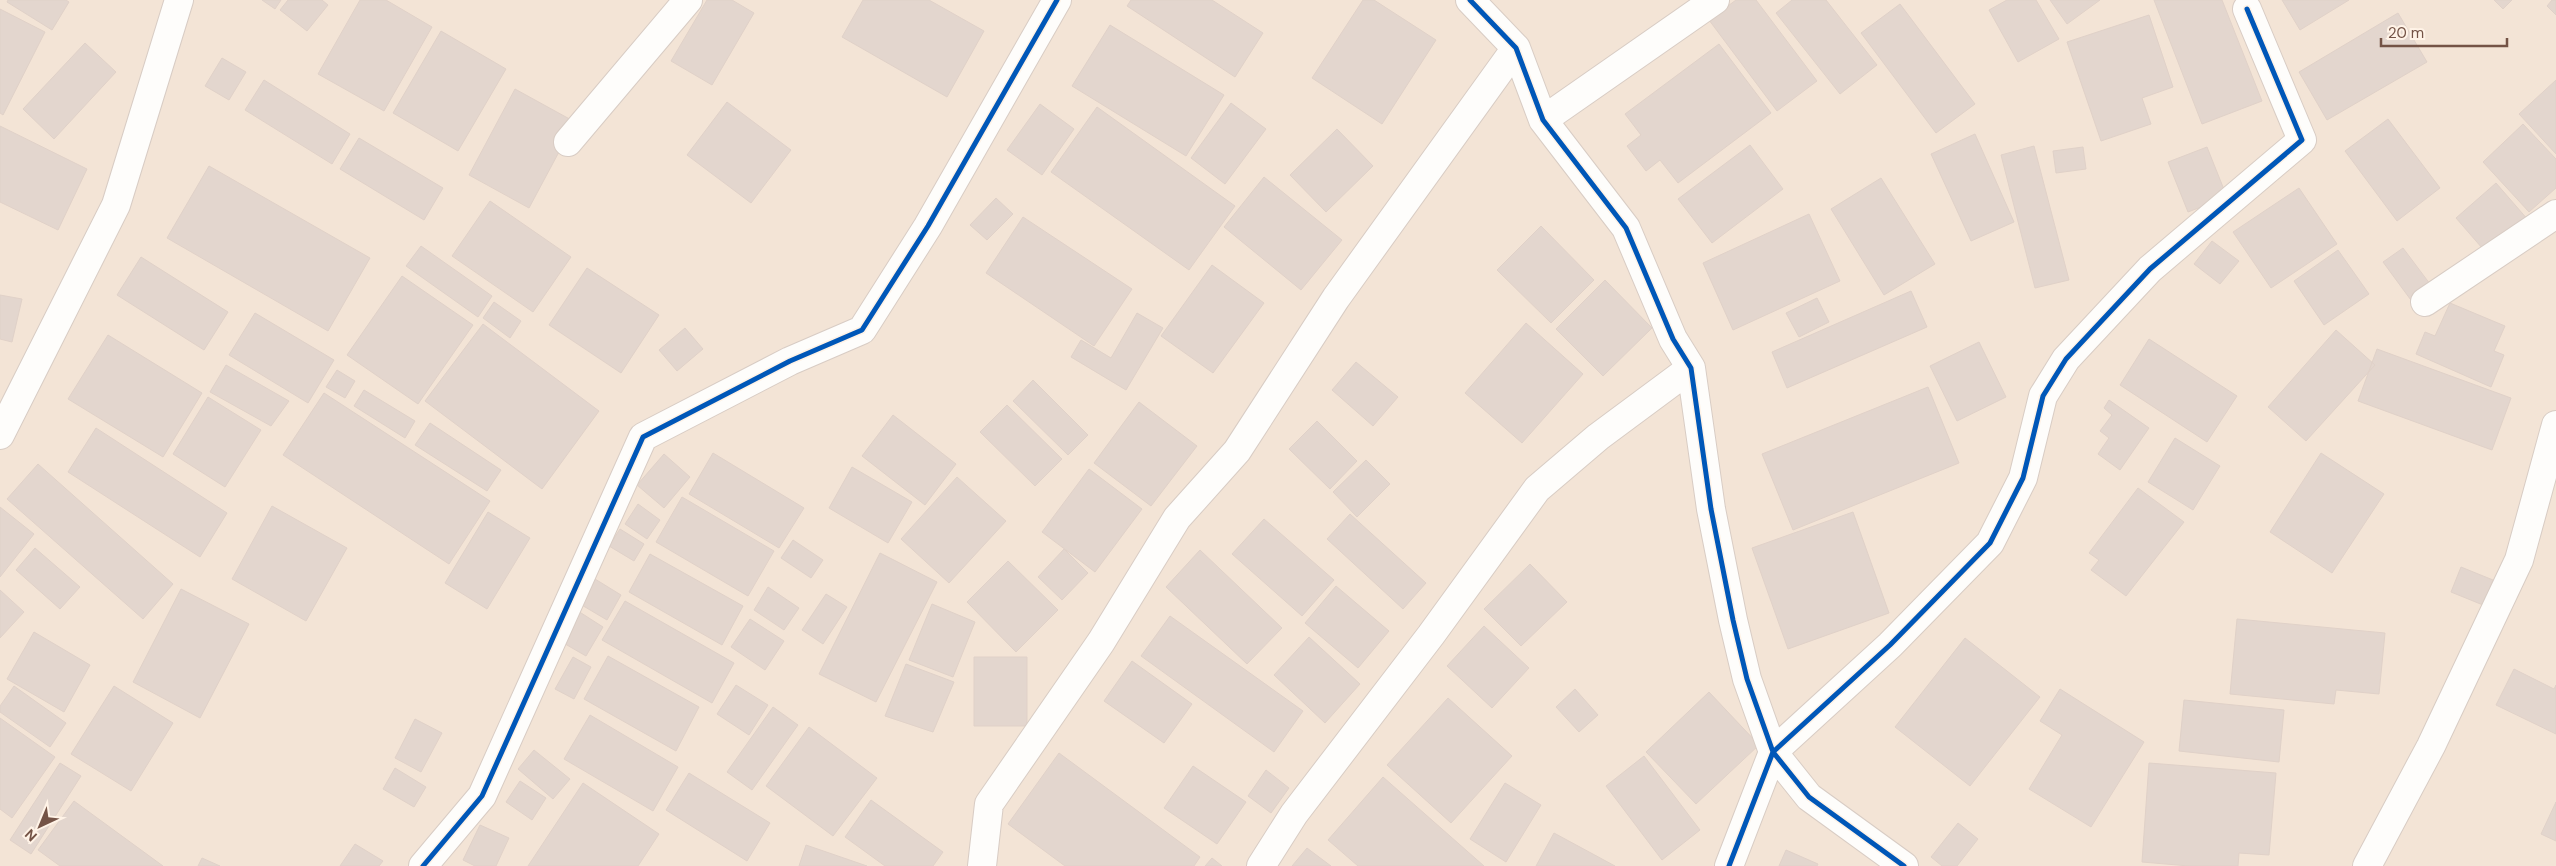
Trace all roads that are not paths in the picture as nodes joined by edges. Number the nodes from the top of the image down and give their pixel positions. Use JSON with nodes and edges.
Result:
{"nodes":[{"id":1,"x":179,"y":0,"type":"edge"},
{"id":2,"x":688,"y":0,"type":"edge"},
{"id":3,"x":1057,"y":0,"type":"edge"},
{"id":4,"x":1470,"y":0,"type":"edge"},
{"id":5,"x":1715,"y":0,"type":"edge"},
{"id":6,"x":2247,"y":9,"type":"dead end"},
{"id":7,"x":1516,"y":48,"type":"junction"},
{"id":8,"x":1543,"y":120,"type":"junction"},
{"id":9,"x":568,"y":142,"type":"dead end"},
{"id":10,"x":2556,"y":214,"type":"edge"},
{"id":11,"x":2425,"y":302,"type":"dead end"},
{"id":12,"x":1690,"y":368,"type":"junction"},
{"id":13,"x":2556,"y":425,"type":"edge"},
{"id":14,"x":0,"y":435,"type":"edge"},
{"id":15,"x":1773,"y":752,"type":"junction"},
{"id":16,"x":423,"y":866,"type":"edge"},
{"id":17,"x":982,"y":866,"type":"edge"},
{"id":18,"x":1261,"y":866,"type":"edge"},
{"id":19,"x":1729,"y":866,"type":"edge"},
{"id":20,"x":1904,"y":866,"type":"edge"},
{"id":21,"x":2367,"y":866,"type":"edge"}],
"edges":[{"from":1,"to":14,"type":"street"},
{"from":2,"to":9,"type":"street"},
{"from":3,"to":16,"type":"street"},
{"from":4,"to":7,"type":"street"},
{"from":5,"to":8,"type":"street"},
{"from":6,"to":15,"type":"street"},
{"from":7,"to":8,"type":"street"},
{"from":7,"to":17,"type":"street"},
{"from":8,"to":12,"type":"street"},
{"from":10,"to":11,"type":"street"},
{"from":12,"to":15,"type":"street"},
{"from":12,"to":18,"type":"street"},
{"from":13,"to":21,"type":"street"},
{"from":15,"to":19,"type":"street"},
{"from":15,"to":20,"type":"street"}]}
